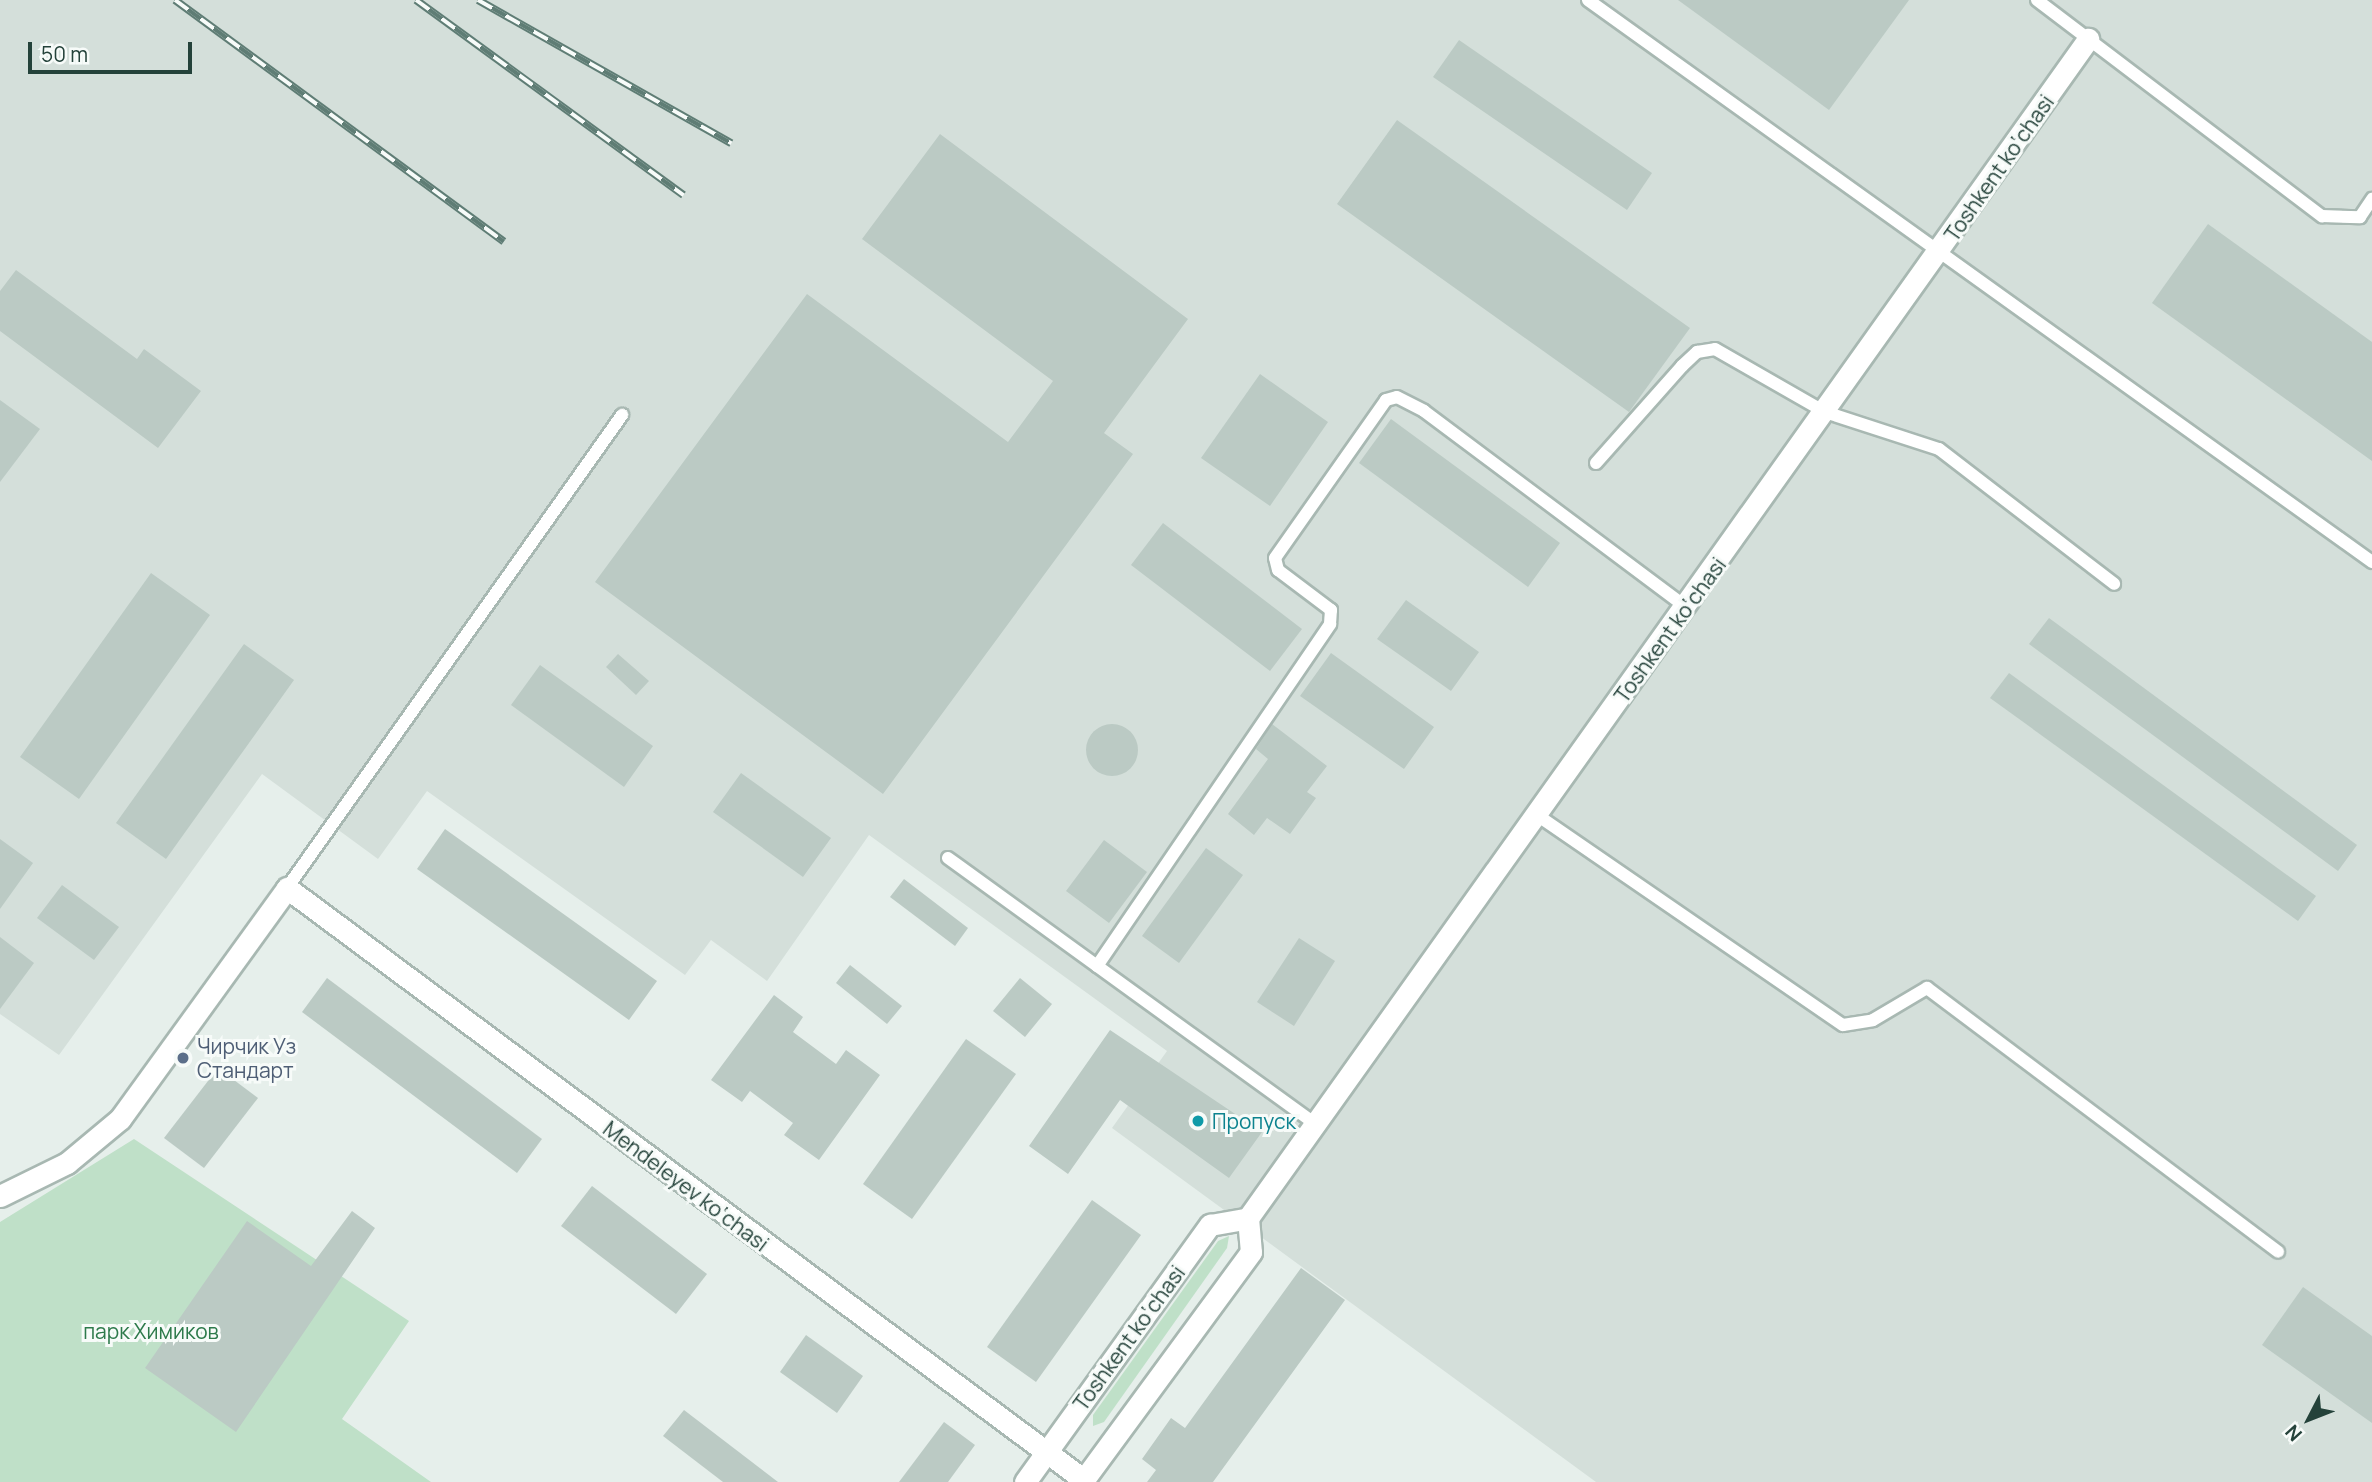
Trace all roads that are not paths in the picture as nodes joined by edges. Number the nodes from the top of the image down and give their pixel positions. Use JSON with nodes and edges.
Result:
{"nodes":[{"id":1,"x":1588,"y":0,"type":"edge"},
{"id":2,"x":2037,"y":0,"type":"edge"},
{"id":3,"x":2088,"y":39,"type":"junction"},
{"id":4,"x":2372,"y":199,"type":"edge"},
{"id":5,"x":1938,"y":255,"type":"junction"},
{"id":6,"x":1825,"y":412,"type":"junction"},
{"id":7,"x":622,"y":415,"type":"dead end"},
{"id":8,"x":1596,"y":463,"type":"dead end"},
{"id":9,"x":2372,"y":562,"type":"edge"},
{"id":10,"x":2114,"y":584,"type":"dead end"},
{"id":11,"x":1686,"y":607,"type":"junction"},
{"id":12,"x":1537,"y":815,"type":"junction"},
{"id":13,"x":948,"y":858,"type":"dead end"},
{"id":14,"x":287,"y":888,"type":"junction"},
{"id":15,"x":1097,"y":966,"type":"junction"},
{"id":16,"x":1315,"y":1124,"type":"junction"},
{"id":17,"x":0,"y":1196,"type":"edge"},
{"id":18,"x":1248,"y":1218,"type":"junction"},
{"id":19,"x":2278,"y":1252,"type":"dead end"},
{"id":20,"x":1046,"y":1454,"type":"junction"},
{"id":21,"x":1084,"y":1481,"type":"edge"},
{"id":22,"x":1025,"y":1482,"type":"edge"}],
"edges":[{"from":1,"to":5,"type":"lane"},
{"from":2,"to":3,"type":"lane"},
{"from":3,"to":4,"type":"lane"},
{"from":3,"to":5,"type":"street","name":"Toshkent ko‘chasi"},
{"from":5,"to":6,"type":"street","name":"Toshkent ko‘chasi"},
{"from":5,"to":9,"type":"lane"},
{"from":6,"to":8,"type":"lane"},
{"from":6,"to":10,"type":"lane"},
{"from":6,"to":11,"type":"street","name":"Toshkent ko‘chasi"},
{"from":7,"to":14,"type":"lane"},
{"from":11,"to":12,"type":"street","name":"Toshkent ko‘chasi"},
{"from":11,"to":15,"type":"lane"},
{"from":12,"to":16,"type":"street","name":"Toshkent ko‘chasi"},
{"from":12,"to":19,"type":"lane"},
{"from":13,"to":15,"type":"lane"},
{"from":14,"to":17,"type":"street"},
{"from":14,"to":20,"type":"street","name":"Mendeleyev ko‘chasi"},
{"from":15,"to":16,"type":"lane"},
{"from":16,"to":18,"type":"street","name":"Toshkent ko‘chasi"},
{"from":18,"to":20,"type":"street","name":"Toshkent ko‘chasi"},
{"from":18,"to":21,"type":"street"},
{"from":20,"to":21,"type":"street","name":"Mendeleyev ko‘chasi"},
{"from":20,"to":22,"type":"street","name":"Toshkent ko‘chasi"}]}
